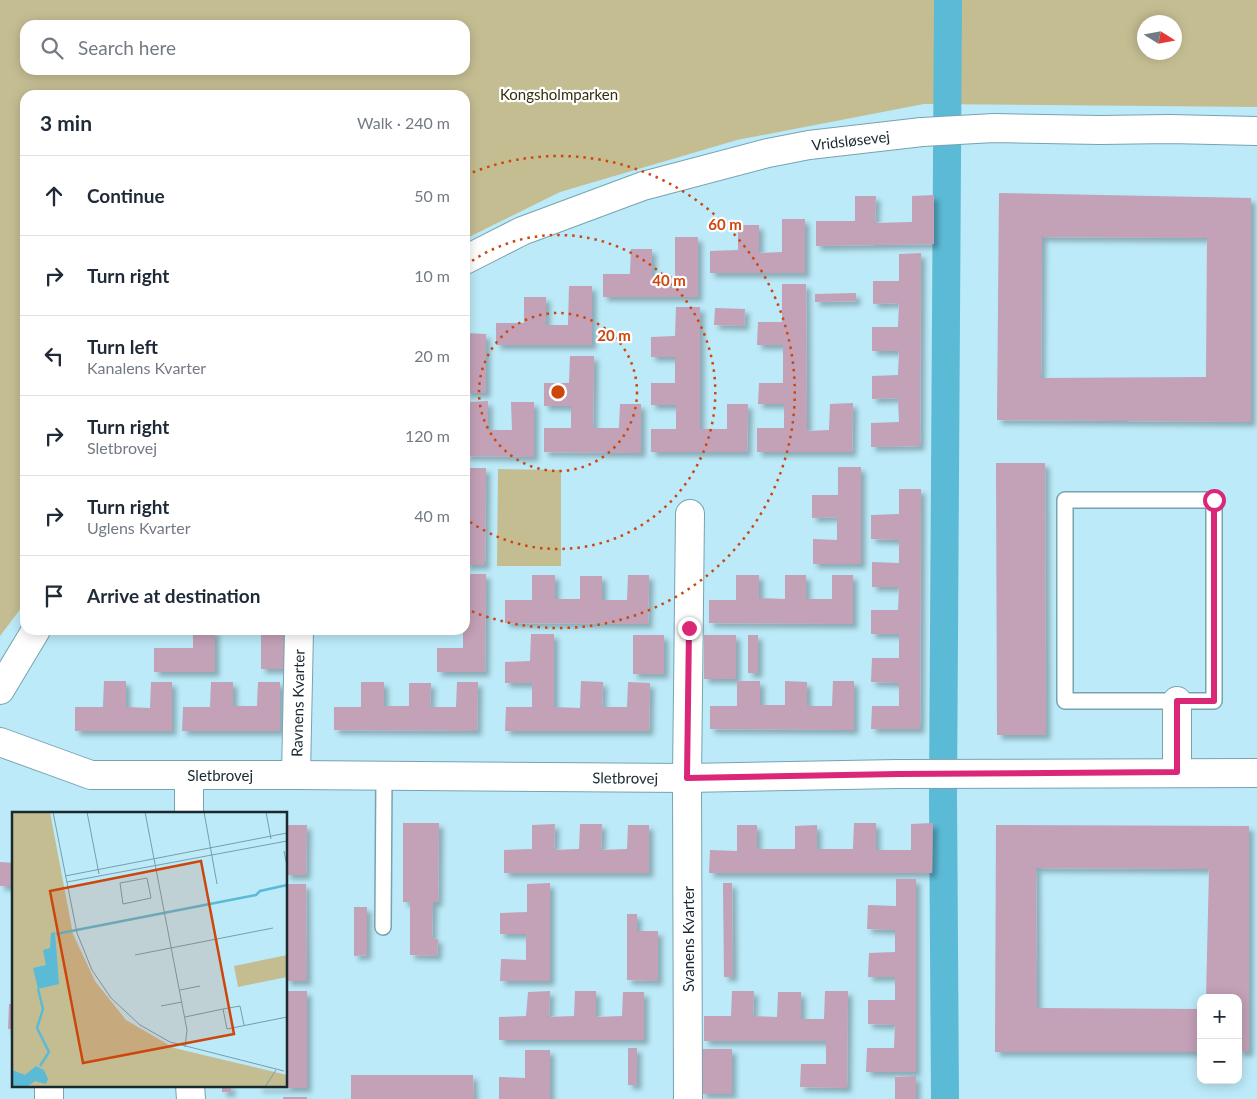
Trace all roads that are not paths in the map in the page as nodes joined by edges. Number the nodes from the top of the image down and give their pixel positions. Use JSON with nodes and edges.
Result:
{"nodes":[{"id":1,"x":1257,"y":131,"type":"edge"},
{"id":2,"x":470,"y":257,"type":"edge"},
{"id":3,"x":690,"y":514,"type":"dead end"},
{"id":4,"x":33,"y":635,"type":"edge"},
{"id":5,"x":299,"y":635,"type":"edge"},
{"id":6,"x":0,"y":690,"type":"edge"},
{"id":7,"x":1177,"y":701,"type":"junction"},
{"id":8,"x":0,"y":742,"type":"edge"},
{"id":9,"x":1177,"y":772,"type":"junction"},
{"id":10,"x":1257,"y":773,"type":"edge"},
{"id":11,"x":189,"y":775,"type":"junction"},
{"id":12,"x":296,"y":775,"type":"junction"},
{"id":13,"x":384,"y":776,"type":"junction"},
{"id":14,"x":687,"y":778,"type":"junction"},
{"id":15,"x":189,"y":812,"type":"edge"},
{"id":16,"x":383,"y":927,"type":"dead end"},
{"id":17,"x":49,"y":1086,"type":"edge"},
{"id":18,"x":190,"y":1086,"type":"edge"},
{"id":19,"x":49,"y":1099,"type":"edge"},
{"id":20,"x":191,"y":1099,"type":"edge"},
{"id":21,"x":688,"y":1099,"type":"edge"}],
"edges":[{"from":1,"to":2,"type":"street","name":"Vridsløsevej"},
{"from":3,"to":14,"type":"street","name":"Svanens Kvarter"},
{"from":4,"to":6,"type":"street"},
{"from":5,"to":12,"type":"street","name":"Ravnens Kvarter"},
{"from":7,"to":7,"type":"lane"},
{"from":7,"to":9,"type":"street"},
{"from":8,"to":11,"type":"street","name":"Sletbrovej"},
{"from":9,"to":10,"type":"street","name":"Sletbrovej"},
{"from":9,"to":14,"type":"street","name":"Sletbrovej"},
{"from":11,"to":12,"type":"street","name":"Sletbrovej"},
{"from":11,"to":15,"type":"street"},
{"from":12,"to":13,"type":"street","name":"Sletbrovej"},
{"from":13,"to":14,"type":"street","name":"Sletbrovej"},
{"from":13,"to":16,"type":"lane"},
{"from":14,"to":21,"type":"street","name":"Svanens Kvarter"},
{"from":17,"to":19,"type":"street"},
{"from":18,"to":20,"type":"street"}]}
